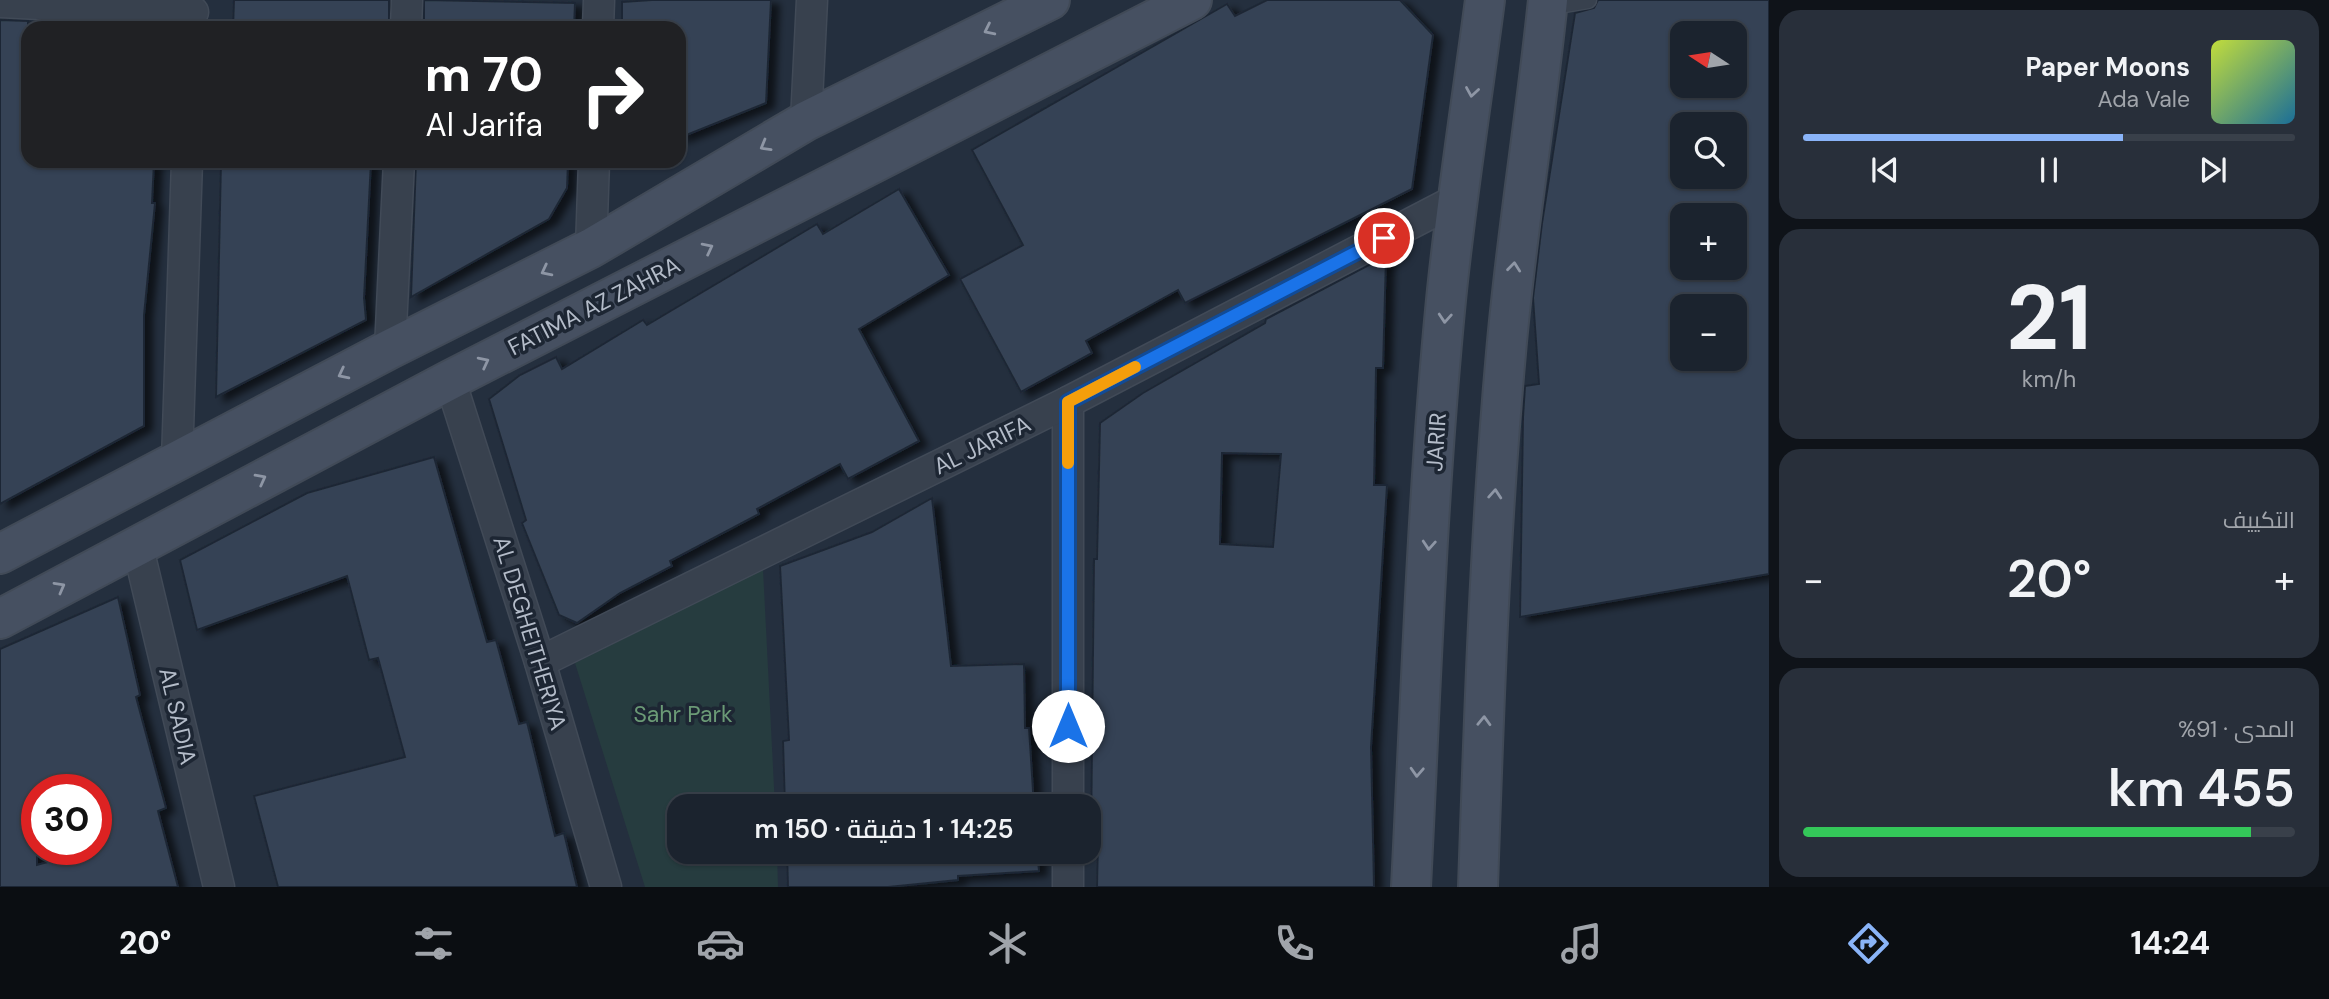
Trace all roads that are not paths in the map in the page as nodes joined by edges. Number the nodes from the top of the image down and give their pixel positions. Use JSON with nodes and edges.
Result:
{"nodes":[{"id":1,"x":407,"y":0,"type":"edge"},
{"id":2,"x":599,"y":0,"type":"edge"},
{"id":3,"x":812,"y":0,"type":"edge"},
{"id":4,"x":1050,"y":0,"type":"edge"},
{"id":5,"x":1192,"y":0,"type":"edge"},
{"id":6,"x":1465,"y":0,"type":"edge"},
{"id":7,"x":1588,"y":0,"type":"edge"},
{"id":8,"x":0,"y":2,"type":"edge"},
{"id":9,"x":1548,"y":4,"type":"edge"},
{"id":10,"x":193,"y":13,"type":"edge"},
{"id":11,"x":1483,"y":17,"type":"edge"},
{"id":12,"x":406,"y":21,"type":"edge"},
{"id":13,"x":598,"y":21,"type":"edge"},
{"id":14,"x":806,"y":121,"type":"junction"},
{"id":15,"x":187,"y":168,"type":"edge"},
{"id":16,"x":399,"y":168,"type":"edge"},
{"id":17,"x":594,"y":168,"type":"edge"},
{"id":18,"x":1456,"y":200,"type":"junction"},
{"id":19,"x":591,"y":248,"type":"junction"},
{"id":20,"x":390,"y":349,"type":"junction"},
{"id":21,"x":450,"y":380,"type":"junction"},
{"id":22,"x":1068,"y":402,"type":"junction"},
{"id":23,"x":177,"y":460,"type":"junction"},
{"id":24,"x":137,"y":544,"type":"junction"},
{"id":25,"x":0,"y":554,"type":"edge"},
{"id":26,"x":0,"y":619,"type":"edge"},
{"id":27,"x":540,"y":662,"type":"junction"},
{"id":28,"x":1068,"y":794,"type":"edge"},
{"id":29,"x":1068,"y":864,"type":"edge"},
{"id":30,"x":219,"y":887,"type":"edge"},
{"id":31,"x":606,"y":887,"type":"edge"},
{"id":32,"x":1068,"y":887,"type":"edge"},
{"id":33,"x":1411,"y":887,"type":"edge"},
{"id":34,"x":1478,"y":887,"type":"edge"}],
"edges":[{"from":1,"to":12,"type":"street"},
{"from":2,"to":13,"type":"street"},
{"from":3,"to":14,"type":"street"},
{"from":4,"to":14,"type":"main road","one_way":true},
{"from":21,"to":5,"type":"main road","name":"FATIMA AZ ZAHRA","one_way":true},
{"from":6,"to":11,"type":"main road"},
{"from":7,"to":9,"type":"lane"},
{"from":8,"to":10,"type":"street"},
{"from":34,"to":9,"type":"main road","one_way":true},
{"from":11,"to":18,"type":"main road","name":"JARIR","one_way":true},
{"from":14,"to":19,"type":"main road","one_way":true},
{"from":15,"to":23,"type":"street"},
{"from":16,"to":20,"type":"street"},
{"from":17,"to":19,"type":"street"},
{"from":18,"to":22,"type":"street","name":"AL JARIFA"},
{"from":18,"to":33,"type":"main road","name":"JARIR","one_way":true},
{"from":19,"to":20,"type":"main road","one_way":true},
{"from":20,"to":23,"type":"main road","one_way":true},
{"from":24,"to":21,"type":"main road","name":"FATIMA AZ ZAHRA","one_way":true},
{"from":21,"to":27,"type":"street","name":"AL DEGHEITHERIYA"},
{"from":22,"to":27,"type":"street","name":"AL JARIFA"},
{"from":22,"to":28,"type":"street"},
{"from":23,"to":25,"type":"main road"},
{"from":26,"to":24,"type":"main road","name":"FATIMA AZ ZAHRA","one_way":true},
{"from":24,"to":30,"type":"street","name":"AL SADIA"},
{"from":27,"to":31,"type":"street","name":"AL DEGHEITHERIYA"},
{"from":29,"to":32,"type":"street"}]}
